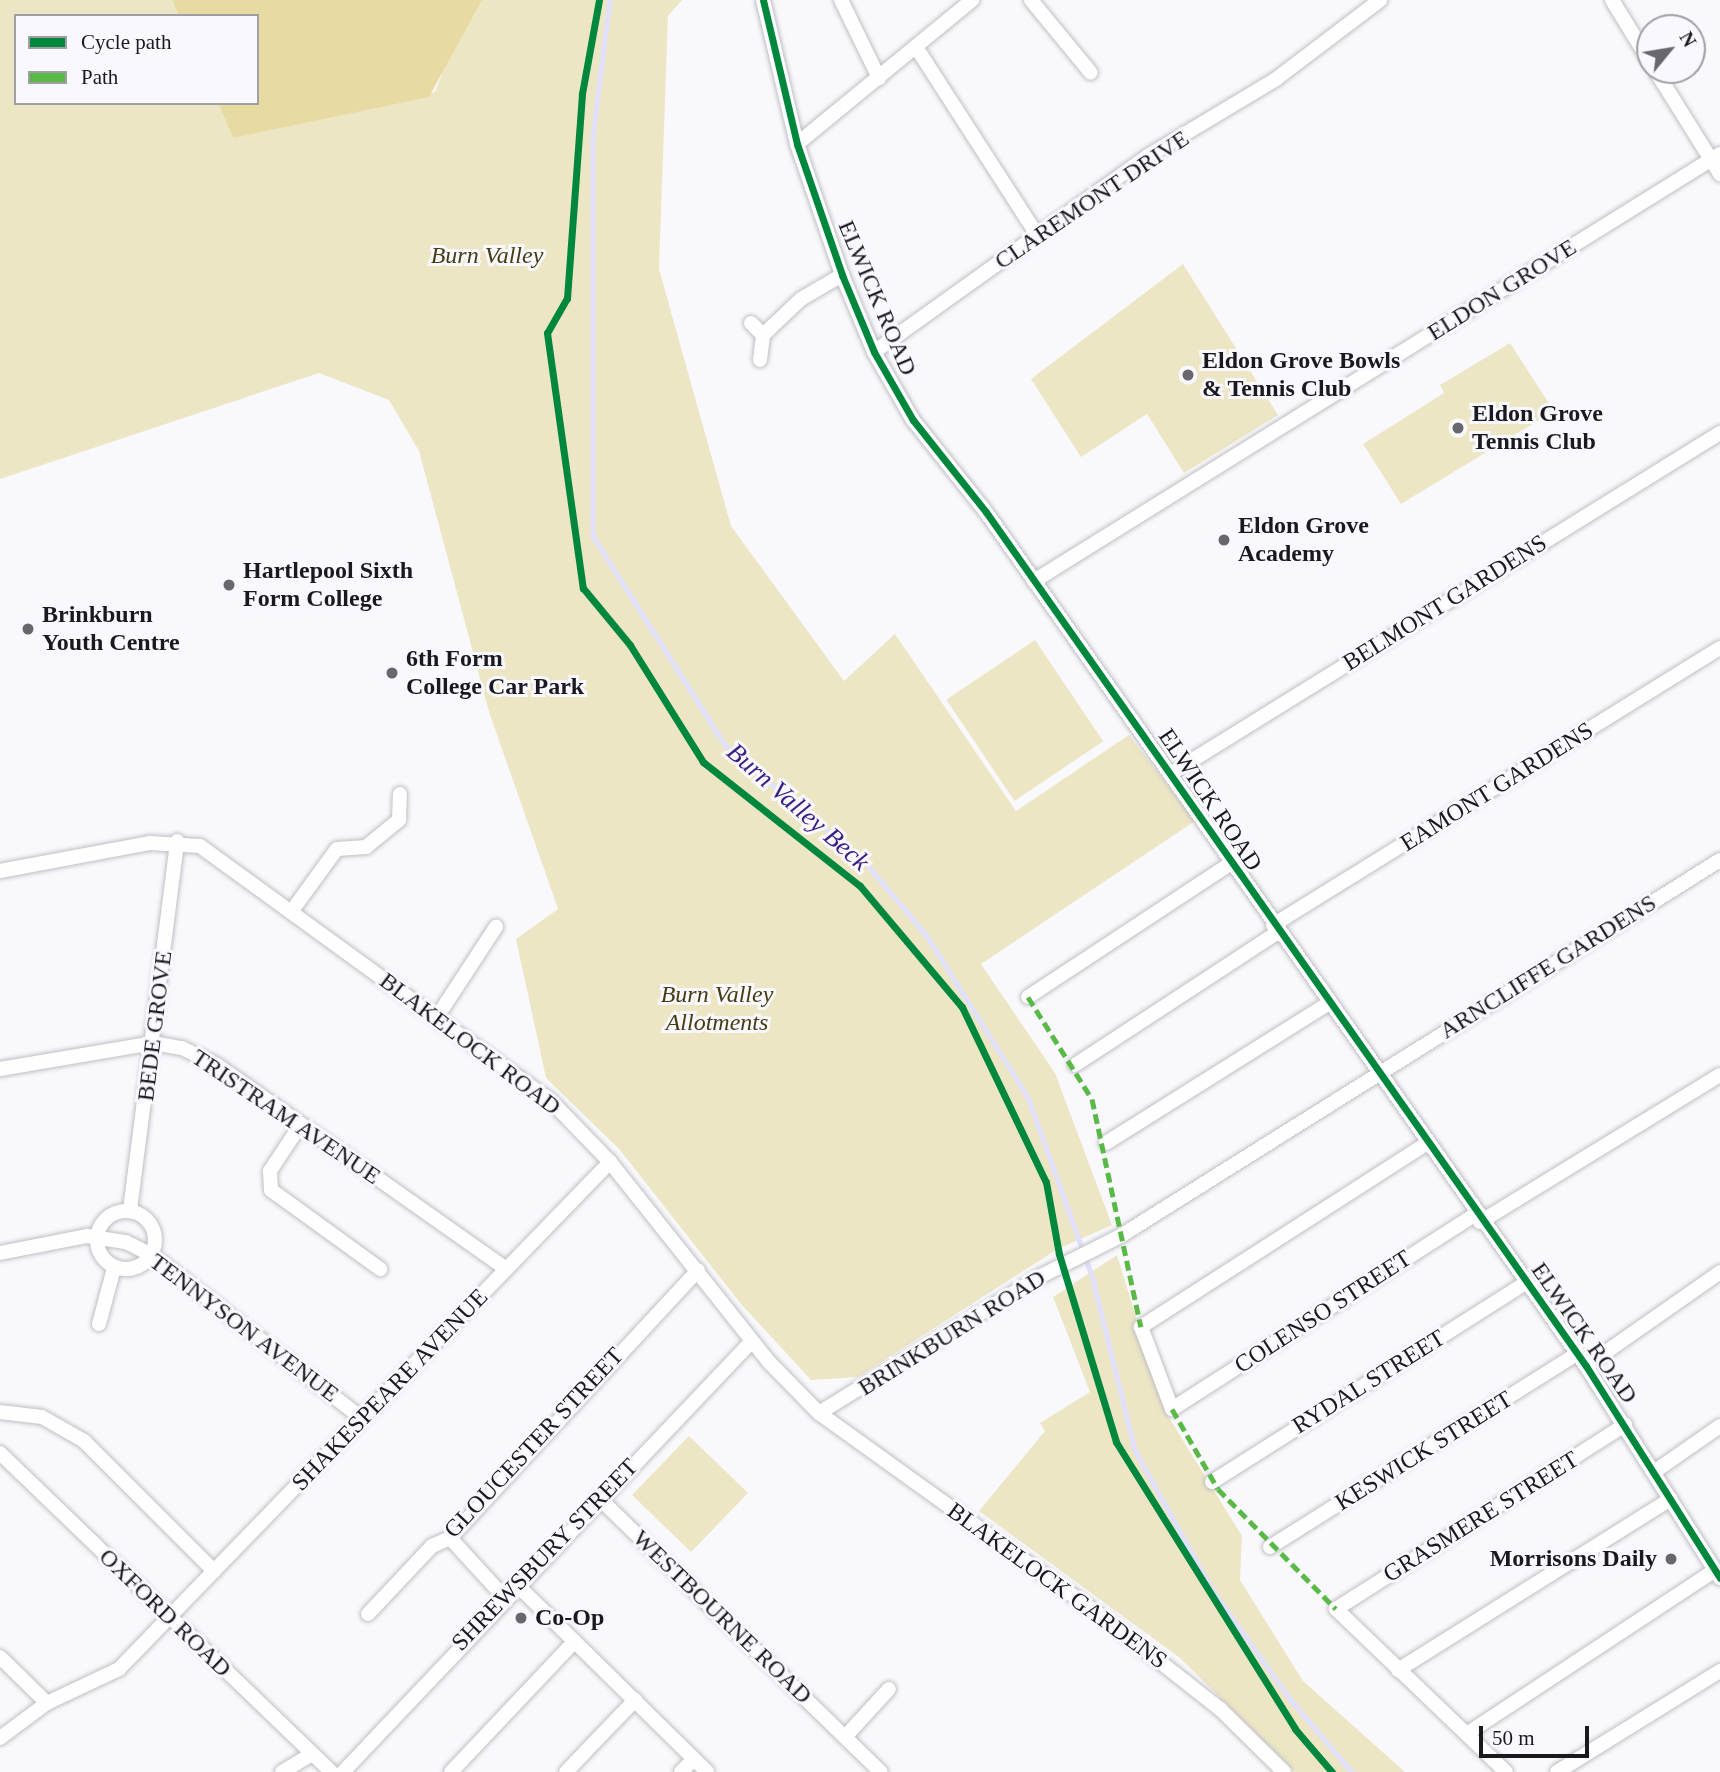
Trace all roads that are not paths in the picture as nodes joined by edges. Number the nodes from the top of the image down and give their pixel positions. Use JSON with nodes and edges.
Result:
{"nodes":[{"id":1,"x":763,"y":0,"type":"edge"},
{"id":2,"x":841,"y":0,"type":"edge"},
{"id":3,"x":972,"y":0,"type":"edge"},
{"id":4,"x":1031,"y":0,"type":"edge"},
{"id":5,"x":1380,"y":0,"type":"edge"},
{"id":6,"x":1617,"y":2,"type":"edge"},
{"id":7,"x":1636,"y":37,"type":"edge"},
{"id":8,"x":916,"y":47,"type":"junction"},
{"id":9,"x":1091,"y":74,"type":"dead end"},
{"id":10,"x":879,"y":78,"type":"junction"},
{"id":11,"x":1665,"y":84,"type":"edge"},
{"id":12,"x":797,"y":144,"type":"junction"},
{"id":13,"x":1716,"y":157,"type":"edge"},
{"id":14,"x":1720,"y":174,"type":"edge"},
{"id":15,"x":1037,"y":235,"type":"junction"},
{"id":16,"x":842,"y":275,"type":"junction"},
{"id":17,"x":751,"y":323,"type":"dead end"},
{"id":18,"x":763,"y":335,"type":"junction"},
{"id":19,"x":874,"y":352,"type":"junction"},
{"id":20,"x":760,"y":360,"type":"dead end"},
{"id":21,"x":1720,"y":433,"type":"edge"},
{"id":22,"x":1034,"y":581,"type":"junction"},
{"id":23,"x":1720,"y":648,"type":"edge"},
{"id":24,"x":1170,"y":774,"type":"junction"},
{"id":25,"x":400,"y":794,"type":"dead end"},
{"id":26,"x":177,"y":841,"type":"junction"},
{"id":27,"x":1720,"y":860,"type":"edge"},
{"id":28,"x":1230,"y":864,"type":"junction"},
{"id":29,"x":0,"y":871,"type":"edge"},
{"id":30,"x":291,"y":912,"type":"junction"},
{"id":31,"x":496,"y":927,"type":"dead end"},
{"id":32,"x":1276,"y":928,"type":"junction"},
{"id":33,"x":1028,"y":997,"type":"dead end"},
{"id":34,"x":1328,"y":1004,"type":"junction"},
{"id":35,"x":437,"y":1017,"type":"junction"},
{"id":36,"x":153,"y":1043,"type":"junction"},
{"id":37,"x":1075,"y":1065,"type":"dead end"},
{"id":38,"x":0,"y":1069,"type":"edge"},
{"id":39,"x":1377,"y":1073,"type":"junction"},
{"id":40,"x":1720,"y":1075,"type":"edge"},
{"id":41,"x":302,"y":1124,"type":"junction"},
{"id":42,"x":1106,"y":1143,"type":"dead end"},
{"id":43,"x":1426,"y":1144,"type":"junction"},
{"id":44,"x":610,"y":1162,"type":"junction"},
{"id":45,"x":130,"y":1210,"type":"junction"},
{"id":46,"x":1477,"y":1218,"type":"junction"},
{"id":47,"x":1122,"y":1235,"type":"joint"},
{"id":48,"x":96,"y":1236,"type":"junction"},
{"id":49,"x":0,"y":1253,"type":"edge"},
{"id":50,"x":152,"y":1255,"type":"junction"},
{"id":51,"x":114,"y":1268,"type":"junction"},
{"id":52,"x":380,"y":1269,"type":"dead end"},
{"id":53,"x":506,"y":1269,"type":"junction"},
{"id":54,"x":698,"y":1270,"type":"junction"},
{"id":55,"x":1720,"y":1272,"type":"edge"},
{"id":56,"x":1526,"y":1283,"type":"junction"},
{"id":57,"x":99,"y":1324,"type":"dead end"},
{"id":58,"x":751,"y":1342,"type":"junction"},
{"id":59,"x":1582,"y":1360,"type":"junction"},
{"id":60,"x":0,"y":1412,"type":"edge"},
{"id":61,"x":819,"y":1413,"type":"junction"},
{"id":62,"x":363,"y":1419,"type":"junction"},
{"id":63,"x":1625,"y":1425,"type":"junction"},
{"id":64,"x":1720,"y":1426,"type":"edge"},
{"id":65,"x":0,"y":1453,"type":"edge"},
{"id":66,"x":1654,"y":1472,"type":"junction"},
{"id":67,"x":1212,"y":1482,"type":"dead end"},
{"id":68,"x":599,"y":1498,"type":"junction"},
{"id":69,"x":1671,"y":1499,"type":"junction"},
{"id":70,"x":450,"y":1538,"type":"junction"},
{"id":71,"x":1270,"y":1547,"type":"dead end"},
{"id":72,"x":214,"y":1572,"type":"junction"},
{"id":73,"x":1717,"y":1574,"type":"edge"},
{"id":74,"x":516,"y":1584,"type":"junction"},
{"id":75,"x":504,"y":1597,"type":"junction"},
{"id":76,"x":368,"y":1614,"type":"dead end"},
{"id":77,"x":169,"y":1617,"type":"junction"},
{"id":78,"x":575,"y":1642,"type":"junction"},
{"id":79,"x":0,"y":1657,"type":"edge"},
{"id":80,"x":1398,"y":1670,"type":"junction"},
{"id":81,"x":1720,"y":1671,"type":"edge"},
{"id":82,"x":889,"y":1689,"type":"dead end"},
{"id":83,"x":635,"y":1700,"type":"junction"},
{"id":84,"x":47,"y":1703,"type":"junction"},
{"id":85,"x":1468,"y":1733,"type":"junction"},
{"id":86,"x":845,"y":1737,"type":"junction"},
{"id":87,"x":0,"y":1738,"type":"edge"},
{"id":88,"x":312,"y":1755,"type":"junction"},
{"id":89,"x":694,"y":1759,"type":"junction"},
{"id":90,"x":282,"y":1772,"type":"edge"},
{"id":91,"x":331,"y":1772,"type":"edge"},
{"id":92,"x":343,"y":1772,"type":"edge"},
{"id":93,"x":451,"y":1772,"type":"edge"},
{"id":94,"x":566,"y":1772,"type":"edge"},
{"id":95,"x":681,"y":1772,"type":"edge"},
{"id":96,"x":708,"y":1772,"type":"edge"},
{"id":97,"x":881,"y":1772,"type":"edge"},
{"id":98,"x":1284,"y":1772,"type":"edge"},
{"id":99,"x":1506,"y":1772,"type":"edge"},
{"id":100,"x":1557,"y":1772,"type":"edge"}],
"edges":[{"from":1,"to":12,"type":"street","name":"ELWICK ROAD"},
{"from":2,"to":10,"type":"street"},
{"from":3,"to":8,"type":"street"},
{"from":4,"to":9,"type":"street"},
{"from":5,"to":15,"type":"street","name":"CLAREMONT DRIVE"},
{"from":6,"to":7,"type":"street"},
{"from":8,"to":10,"type":"street"},
{"from":8,"to":15,"type":"street"},
{"from":10,"to":12,"type":"street"},
{"from":11,"to":13,"type":"street"},
{"from":12,"to":16,"type":"street","name":"ELWICK ROAD"},
{"from":13,"to":14,"type":"street"},
{"from":13,"to":22,"type":"street","name":"ELDON GROVE"},
{"from":15,"to":19,"type":"street","name":"CLAREMONT DRIVE"},
{"from":16,"to":18,"type":"street"},
{"from":16,"to":19,"type":"street","name":"ELWICK ROAD"},
{"from":17,"to":18,"type":"street"},
{"from":18,"to":20,"type":"street"},
{"from":19,"to":22,"type":"street","name":"ELWICK ROAD"},
{"from":21,"to":24,"type":"street","name":"BELMONT GARDENS"},
{"from":22,"to":24,"type":"street","name":"ELWICK ROAD"},
{"from":23,"to":32,"type":"street","name":"EAMONT GARDENS"},
{"from":24,"to":28,"type":"street","name":"ELWICK ROAD"},
{"from":25,"to":30,"type":"street"},
{"from":26,"to":29,"type":"street","name":"BLAKELOCK ROAD"},
{"from":26,"to":30,"type":"street","name":"BLAKELOCK ROAD"},
{"from":26,"to":36,"type":"street","name":"BEDE GROVE"},
{"from":27,"to":39,"type":"street","name":"ARNCLIFFE GARDENS"},
{"from":28,"to":32,"type":"street","name":"ELWICK ROAD"},
{"from":28,"to":33,"type":"street"},
{"from":30,"to":35,"type":"street","name":"BLAKELOCK ROAD"},
{"from":31,"to":35,"type":"street"},
{"from":32,"to":34,"type":"street","name":"ELWICK ROAD"},
{"from":32,"to":37,"type":"street","name":"EAMONT GARDENS"},
{"from":34,"to":39,"type":"street","name":"ELWICK ROAD"},
{"from":34,"to":42,"type":"street"},
{"from":35,"to":44,"type":"street","name":"BLAKELOCK ROAD"},
{"from":36,"to":38,"type":"street","name":"TRISTRAM AVENUE"},
{"from":36,"to":41,"type":"street","name":"TRISTRAM AVENUE"},
{"from":36,"to":45,"type":"street","name":"BEDE GROVE"},
{"from":39,"to":43,"type":"street","name":"ELWICK ROAD"},
{"from":39,"to":47,"type":"street","name":"ARNCLIFFE GARDENS"},
{"from":40,"to":46,"type":"street","name":"COLENSO STREET"},
{"from":41,"to":52,"type":"street"},
{"from":41,"to":53,"type":"street","name":"TRISTRAM AVENUE"},
{"from":43,"to":46,"type":"street","name":"ELWICK ROAD"},
{"from":43,"to":46,"type":"street","name":"COLENSO STREET"},
{"from":44,"to":53,"type":"street","name":"SHAKESPEARE AVENUE"},
{"from":44,"to":54,"type":"street","name":"BLAKELOCK ROAD"},
{"from":45,"to":48,"type":"street"},
{"from":45,"to":50,"type":"street"},
{"from":46,"to":56,"type":"street","name":"ELWICK ROAD"},
{"from":47,"to":61,"type":"street","name":"BRINKBURN ROAD"},
{"from":48,"to":49,"type":"street","name":"TENNYSON AVENUE"},
{"from":48,"to":50,"type":"street","name":"TENNYSON AVENUE"},
{"from":48,"to":51,"type":"street"},
{"from":50,"to":51,"type":"street"},
{"from":50,"to":62,"type":"street","name":"TENNYSON AVENUE"},
{"from":51,"to":57,"type":"street"},
{"from":53,"to":62,"type":"street","name":"SHAKESPEARE AVENUE"},
{"from":54,"to":58,"type":"street","name":"BLAKELOCK ROAD"},
{"from":54,"to":70,"type":"street","name":"GLOUCESTER STREET"},
{"from":55,"to":59,"type":"street","name":"KESWICK STREET"},
{"from":56,"to":59,"type":"street","name":"ELWICK ROAD"},
{"from":56,"to":67,"type":"street","name":"RYDAL STREET"},
{"from":58,"to":61,"type":"street","name":"BLAKELOCK ROAD"},
{"from":58,"to":68,"type":"street","name":"SHREWSBURY STREET"},
{"from":59,"to":63,"type":"street","name":"ELWICK ROAD"},
{"from":59,"to":71,"type":"street","name":"KESWICK STREET"},
{"from":60,"to":72,"type":"street"},
{"from":61,"to":98,"type":"street","name":"BLAKELOCK GARDENS"},
{"from":62,"to":72,"type":"street","name":"SHAKESPEARE AVENUE"},
{"from":63,"to":66,"type":"street","name":"ELWICK ROAD"},
{"from":63,"to":80,"type":"street","name":"GRASMERE STREET"},
{"from":64,"to":66,"type":"street"},
{"from":65,"to":77,"type":"street","name":"OXFORD ROAD"},
{"from":66,"to":69,"type":"street","name":"ELWICK ROAD"},
{"from":68,"to":74,"type":"street","name":"SHREWSBURY STREET"},
{"from":68,"to":86,"type":"street","name":"WESTBOURNE ROAD"},
{"from":69,"to":73,"type":"street","name":"ELWICK ROAD"},
{"from":69,"to":80,"type":"street"},
{"from":70,"to":75,"type":"street"},
{"from":70,"to":76,"type":"street","name":"GLOUCESTER STREET"},
{"from":72,"to":77,"type":"street","name":"SHAKESPEARE AVENUE"},
{"from":73,"to":85,"type":"street"},
{"from":74,"to":75,"type":"street","name":"SHREWSBURY STREET"},
{"from":74,"to":78,"type":"street"},
{"from":75,"to":92,"type":"street","name":"SHREWSBURY STREET"},
{"from":77,"to":84,"type":"street","name":"SHAKESPEARE AVENUE"},
{"from":77,"to":88,"type":"street","name":"OXFORD ROAD"},
{"from":78,"to":83,"type":"street"},
{"from":78,"to":93,"type":"street"},
{"from":79,"to":84,"type":"street"},
{"from":80,"to":85,"type":"street"},
{"from":81,"to":100,"type":"street"},
{"from":82,"to":86,"type":"street"},
{"from":83,"to":89,"type":"street"},
{"from":83,"to":94,"type":"street"},
{"from":84,"to":87,"type":"street","name":"SHAKESPEARE AVENUE"},
{"from":85,"to":99,"type":"street"},
{"from":86,"to":97,"type":"street","name":"WESTBOURNE ROAD"},
{"from":88,"to":90,"type":"street"},
{"from":88,"to":91,"type":"street","name":"OXFORD ROAD"},
{"from":89,"to":95,"type":"street"},
{"from":89,"to":96,"type":"street"}]}
